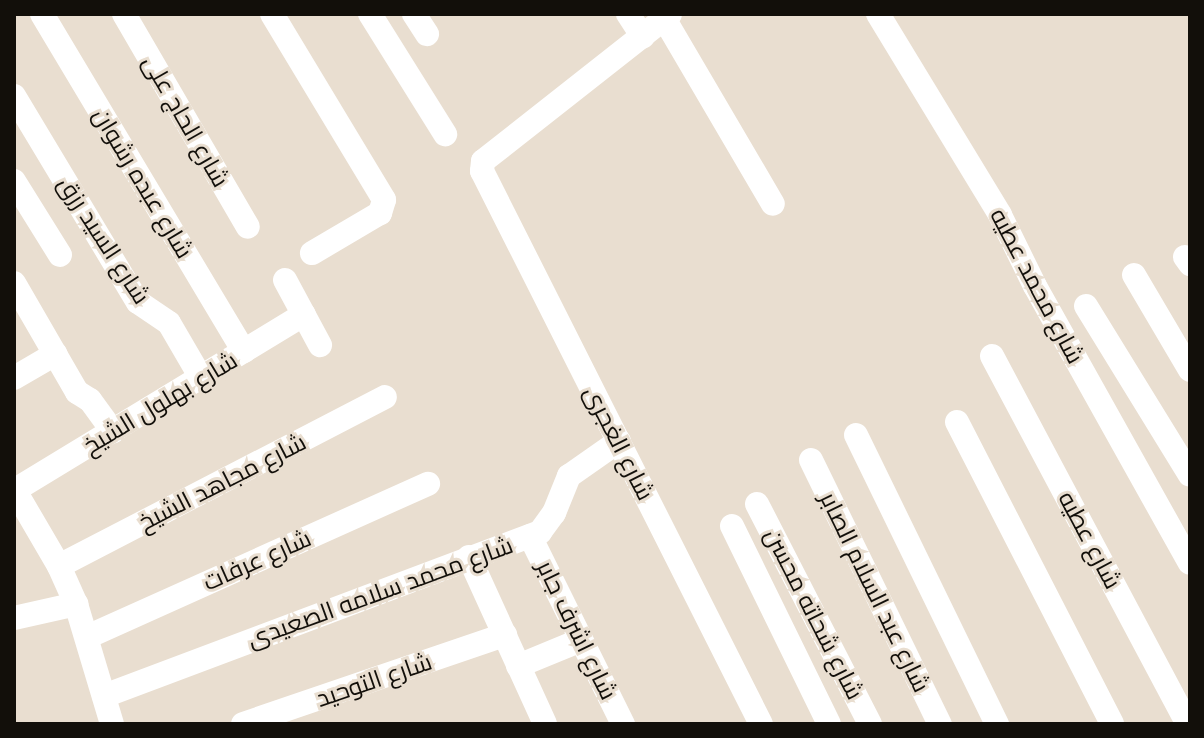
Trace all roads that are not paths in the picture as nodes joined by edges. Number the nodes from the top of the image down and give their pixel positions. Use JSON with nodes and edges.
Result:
{"nodes":[{"id":1,"x":42,"y":14,"type":"edge"},
{"id":2,"x":124,"y":14,"type":"edge"},
{"id":3,"x":272,"y":14,"type":"edge"},
{"id":4,"x":370,"y":14,"type":"edge"},
{"id":5,"x":628,"y":14,"type":"edge"},
{"id":6,"x":878,"y":14,"type":"edge"},
{"id":7,"x":668,"y":17,"type":"edge"},
{"id":8,"x":643,"y":37,"type":"junction"},
{"id":9,"x":14,"y":96,"type":"edge"},
{"id":10,"x":445,"y":134,"type":"dead end"},
{"id":11,"x":14,"y":181,"type":"edge"},
{"id":12,"x":773,"y":204,"type":"dead end"},
{"id":13,"x":248,"y":227,"type":"dead end"},
{"id":14,"x":312,"y":253,"type":"dead end"},
{"id":15,"x":60,"y":255,"type":"dead end"},
{"id":16,"x":1134,"y":275,"type":"dead end"},
{"id":17,"x":285,"y":280,"type":"dead end"},
{"id":18,"x":14,"y":284,"type":"edge"},
{"id":19,"x":1086,"y":306,"type":"dead end"},
{"id":20,"x":304,"y":314,"type":"junction"},
{"id":21,"x":320,"y":345,"type":"dead end"},
{"id":22,"x":244,"y":351,"type":"junction"},
{"id":23,"x":55,"y":354,"type":"junction"},
{"id":24,"x":992,"y":356,"type":"dead end"},
{"id":25,"x":1190,"y":370,"type":"edge"},
{"id":26,"x":14,"y":378,"type":"edge"},
{"id":27,"x":201,"y":378,"type":"junction"},
{"id":28,"x":385,"y":397,"type":"dead end"},
{"id":29,"x":957,"y":422,"type":"dead end"},
{"id":30,"x":113,"y":432,"type":"junction"},
{"id":31,"x":856,"y":435,"type":"dead end"},
{"id":32,"x":619,"y":441,"type":"junction"},
{"id":33,"x":811,"y":460,"type":"dead end"},
{"id":34,"x":1190,"y":475,"type":"edge"},
{"id":35,"x":428,"y":484,"type":"dead end"},
{"id":36,"x":14,"y":489,"type":"edge"},
{"id":37,"x":757,"y":504,"type":"dead end"},
{"id":38,"x":732,"y":526,"type":"dead end"},
{"id":39,"x":530,"y":536,"type":"junction"},
{"id":40,"x":469,"y":557,"type":"junction"},
{"id":41,"x":1190,"y":563,"type":"edge"},
{"id":42,"x":59,"y":566,"type":"junction"},
{"id":43,"x":76,"y":604,"type":"junction"},
{"id":44,"x":14,"y":618,"type":"edge"},
{"id":45,"x":505,"y":635,"type":"junction"},
{"id":46,"x":87,"y":637,"type":"junction"},
{"id":47,"x":581,"y":640,"type":"junction"},
{"id":48,"x":518,"y":666,"type":"junction"},
{"id":49,"x":104,"y":696,"type":"junction"},
{"id":50,"x":112,"y":724,"type":"edge"},
{"id":51,"x":243,"y":724,"type":"edge"},
{"id":52,"x":545,"y":724,"type":"edge"},
{"id":53,"x":623,"y":724,"type":"edge"},
{"id":54,"x":761,"y":724,"type":"edge"},
{"id":55,"x":829,"y":724,"type":"edge"},
{"id":56,"x":870,"y":724,"type":"edge"},
{"id":57,"x":940,"y":724,"type":"edge"},
{"id":58,"x":997,"y":724,"type":"edge"},
{"id":59,"x":1112,"y":724,"type":"edge"},
{"id":60,"x":1188,"y":724,"type":"edge"}],
"edges":[{"from":1,"to":22,"type":"street","name":"شارع عبده رشوان"},
{"from":2,"to":13,"type":"street","name":"شارع الحاج على"},
{"from":3,"to":14,"type":"street"},
{"from":4,"to":10,"type":"street"},
{"from":5,"to":8,"type":"street"},
{"from":6,"to":41,"type":"street","name":"شارع محمد عطيه"},
{"from":7,"to":8,"type":"street"},
{"from":7,"to":12,"type":"street"},
{"from":8,"to":32,"type":"street","name":"شارع الغجرى"},
{"from":9,"to":27,"type":"street","name":"شارع السيد رزق"},
{"from":11,"to":15,"type":"street"},
{"from":16,"to":25,"type":"street"},
{"from":17,"to":20,"type":"street"},
{"from":18,"to":23,"type":"street"},
{"from":19,"to":34,"type":"street"},
{"from":20,"to":21,"type":"street"},
{"from":20,"to":22,"type":"street","name":"شارع بهلول الشيخ"},
{"from":22,"to":27,"type":"street","name":"شارع بهلول الشيخ"},
{"from":23,"to":26,"type":"street"},
{"from":23,"to":30,"type":"street"},
{"from":24,"to":60,"type":"street","name":"شارع عطيه"},
{"from":27,"to":30,"type":"street","name":"شارع بهلول الشيخ"},
{"from":28,"to":42,"type":"street","name":"شارع مجاهد الشيخ"},
{"from":29,"to":59,"type":"street"},
{"from":30,"to":36,"type":"street","name":"شارع بهلول الشيخ"},
{"from":31,"to":58,"type":"street"},
{"from":32,"to":39,"type":"street","name":"شارع محمد سلامه الصعيدى"},
{"from":32,"to":54,"type":"street","name":"شارع الغجرى"},
{"from":33,"to":57,"type":"street","name":"شارع عبد السلام الصابر"},
{"from":35,"to":46,"type":"street","name":"شارع عرفات"},
{"from":36,"to":42,"type":"street"},
{"from":37,"to":56,"type":"street","name":"شارع شحاته محسن"},
{"from":38,"to":55,"type":"street"},
{"from":39,"to":40,"type":"street","name":"شارع محمد سلامه الصعيدى"},
{"from":39,"to":47,"type":"street","name":"شارع اشرف جابر"},
{"from":40,"to":45,"type":"street"},
{"from":40,"to":49,"type":"street","name":"شارع محمد سلامه الصعيدى"},
{"from":42,"to":43,"type":"street"},
{"from":43,"to":44,"type":"street"},
{"from":43,"to":46,"type":"street"},
{"from":45,"to":48,"type":"street"},
{"from":45,"to":51,"type":"street","name":"شارع التوحيد"},
{"from":46,"to":49,"type":"street"},
{"from":47,"to":48,"type":"street"},
{"from":47,"to":53,"type":"street","name":"شارع اشرف جابر"},
{"from":48,"to":52,"type":"street"},
{"from":49,"to":50,"type":"street"}]}
